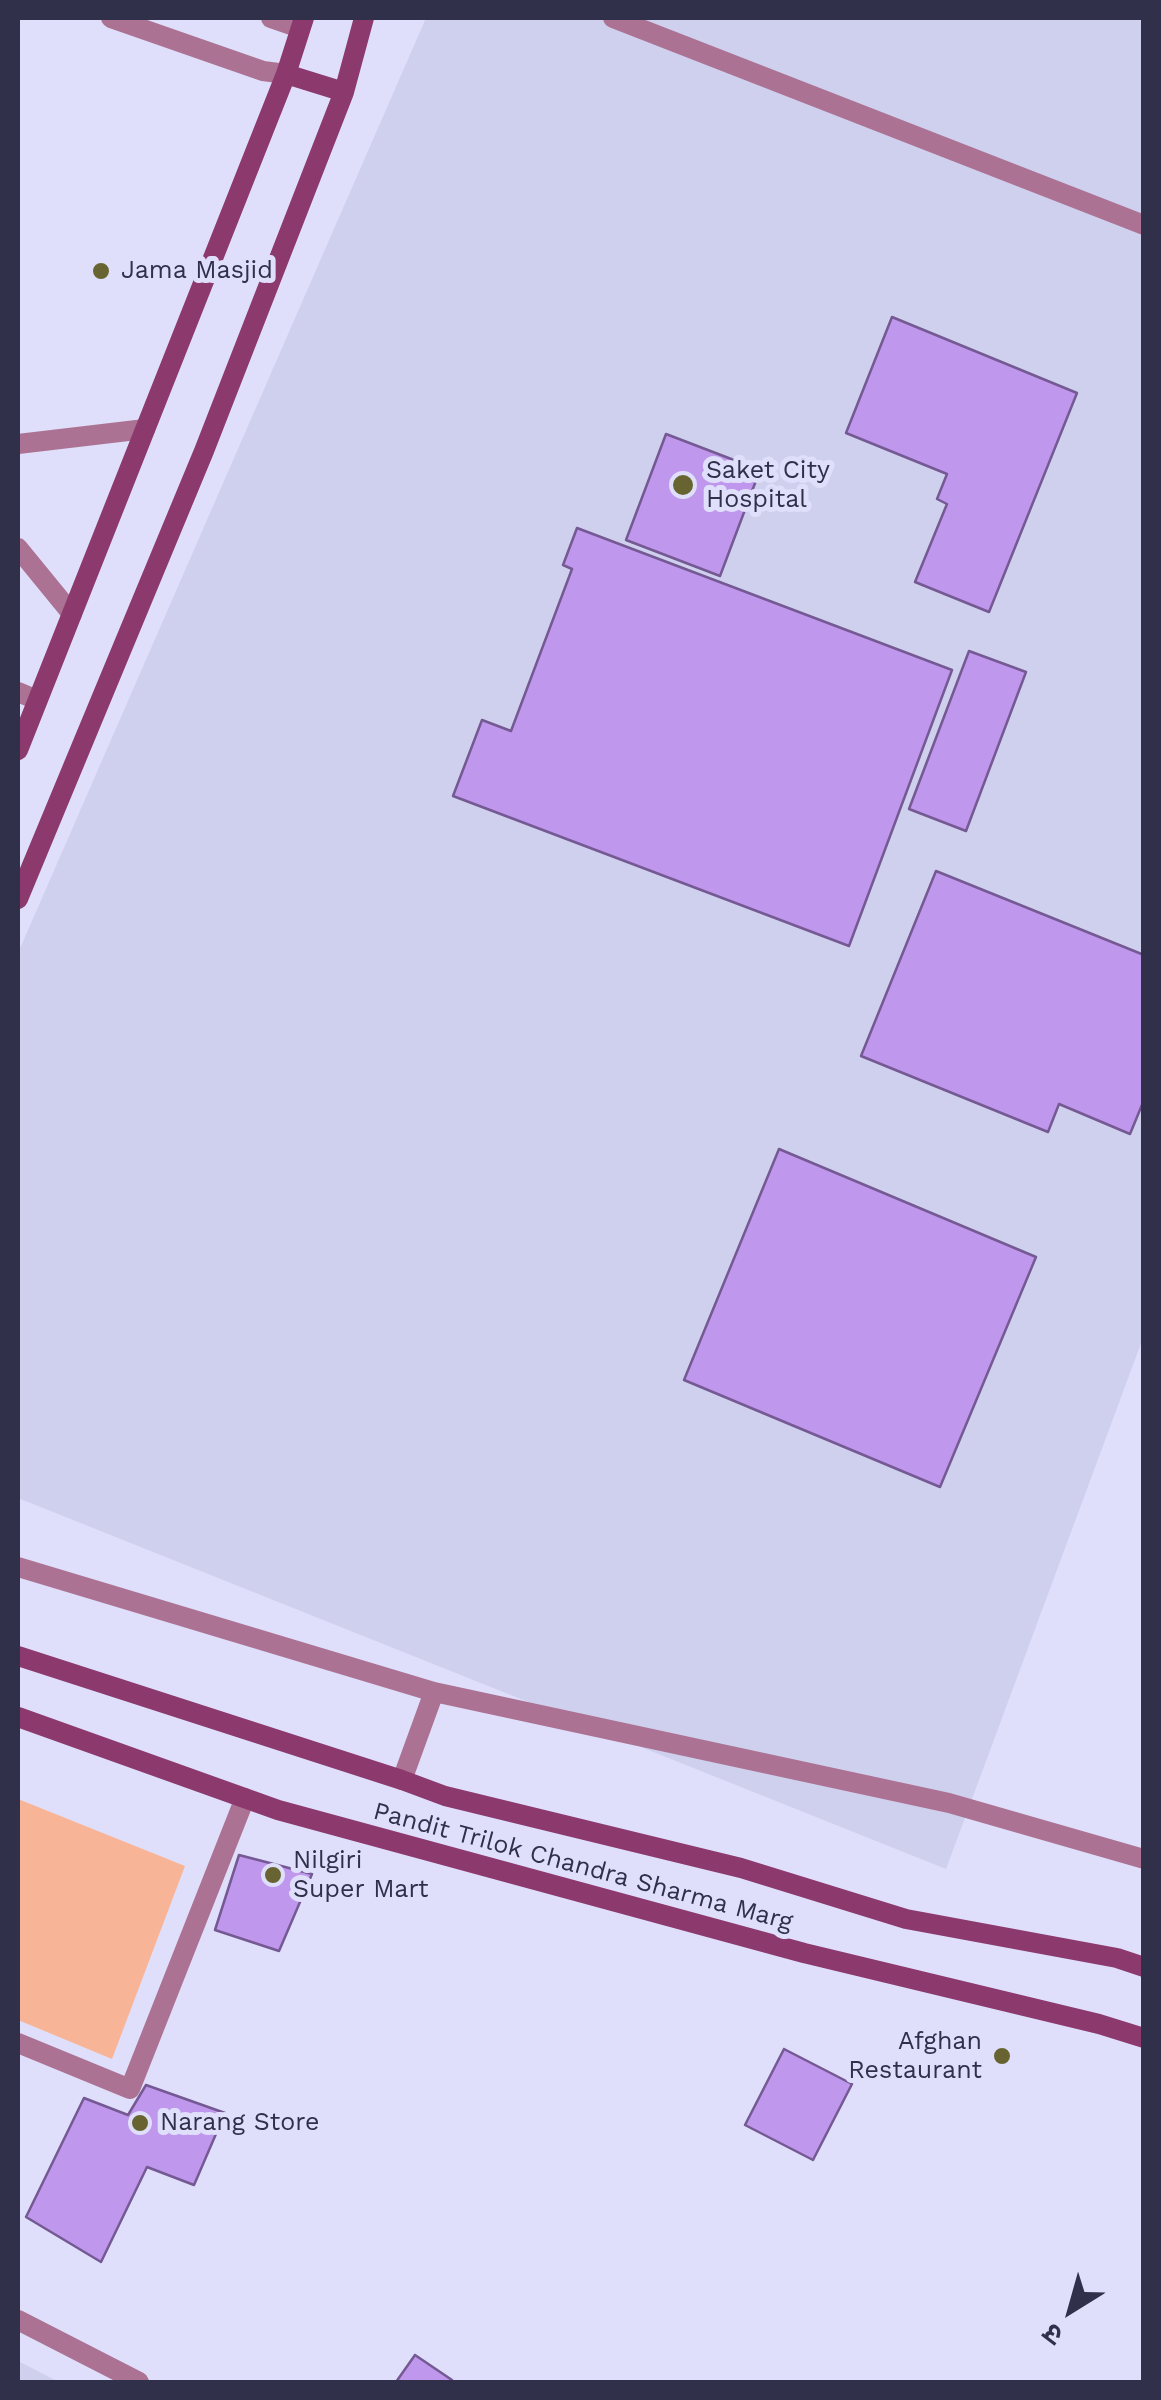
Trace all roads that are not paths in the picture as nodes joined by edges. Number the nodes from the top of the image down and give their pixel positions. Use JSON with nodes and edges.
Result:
{"nodes":[{"id":1,"x":110,"y":18,"type":"edge"},
{"id":2,"x":271,"y":18,"type":"edge"},
{"id":3,"x":364,"y":18,"type":"edge"},
{"id":4,"x":613,"y":18,"type":"edge"},
{"id":5,"x":302,"y":23,"type":"edge"},
{"id":6,"x":286,"y":74,"type":"junction"},
{"id":7,"x":344,"y":92,"type":"junction"},
{"id":8,"x":1144,"y":225,"type":"edge"},
{"id":9,"x":145,"y":429,"type":"junction"},
{"id":10,"x":18,"y":444,"type":"edge"},
{"id":11,"x":18,"y":548,"type":"edge"},
{"id":12,"x":72,"y":614,"type":"junction"},
{"id":13,"x":27,"y":696,"type":"edge"},
{"id":14,"x":18,"y":750,"type":"edge"},
{"id":15,"x":18,"y":900,"type":"edge"},
{"id":16,"x":18,"y":1567,"type":"edge"},
{"id":17,"x":18,"y":1656,"type":"edge"},
{"id":18,"x":434,"y":1692,"type":"junction"},
{"id":19,"x":18,"y":1717,"type":"edge"},
{"id":20,"x":402,"y":1780,"type":"junction"},
{"id":21,"x":244,"y":1798,"type":"junction"},
{"id":22,"x":1144,"y":1859,"type":"edge"},
{"id":23,"x":1144,"y":1967,"type":"edge"},
{"id":24,"x":1144,"y":2038,"type":"edge"},
{"id":25,"x":18,"y":2043,"type":"edge"},
{"id":26,"x":18,"y":2320,"type":"edge"},
{"id":27,"x":139,"y":2382,"type":"edge"}],
"edges":[{"from":1,"to":6,"type":"street"},
{"from":2,"to":5,"type":"street"},
{"from":3,"to":7,"type":"main road"},
{"from":4,"to":8,"type":"street"},
{"from":5,"to":6,"type":"main road"},
{"from":6,"to":7,"type":"main road"},
{"from":6,"to":9,"type":"main road"},
{"from":7,"to":15,"type":"main road"},
{"from":9,"to":10,"type":"street"},
{"from":9,"to":12,"type":"main road"},
{"from":11,"to":12,"type":"street"},
{"from":12,"to":13,"type":"main road"},
{"from":13,"to":14,"type":"main road"},
{"from":16,"to":18,"type":"street"},
{"from":17,"to":20,"type":"main road","name":"Pandit Trilok Chandra Sharma Marg"},
{"from":18,"to":20,"type":"street"},
{"from":18,"to":22,"type":"street"},
{"from":19,"to":21,"type":"main road","name":"Pandit Trilok Chandra Sharma Marg"},
{"from":20,"to":23,"type":"main road","name":"Pandit Trilok Chandra Sharma Marg"},
{"from":21,"to":24,"type":"main road","name":"Pandit Trilok Chandra Sharma Marg"},
{"from":21,"to":25,"type":"street"},
{"from":26,"to":27,"type":"street"}]}
